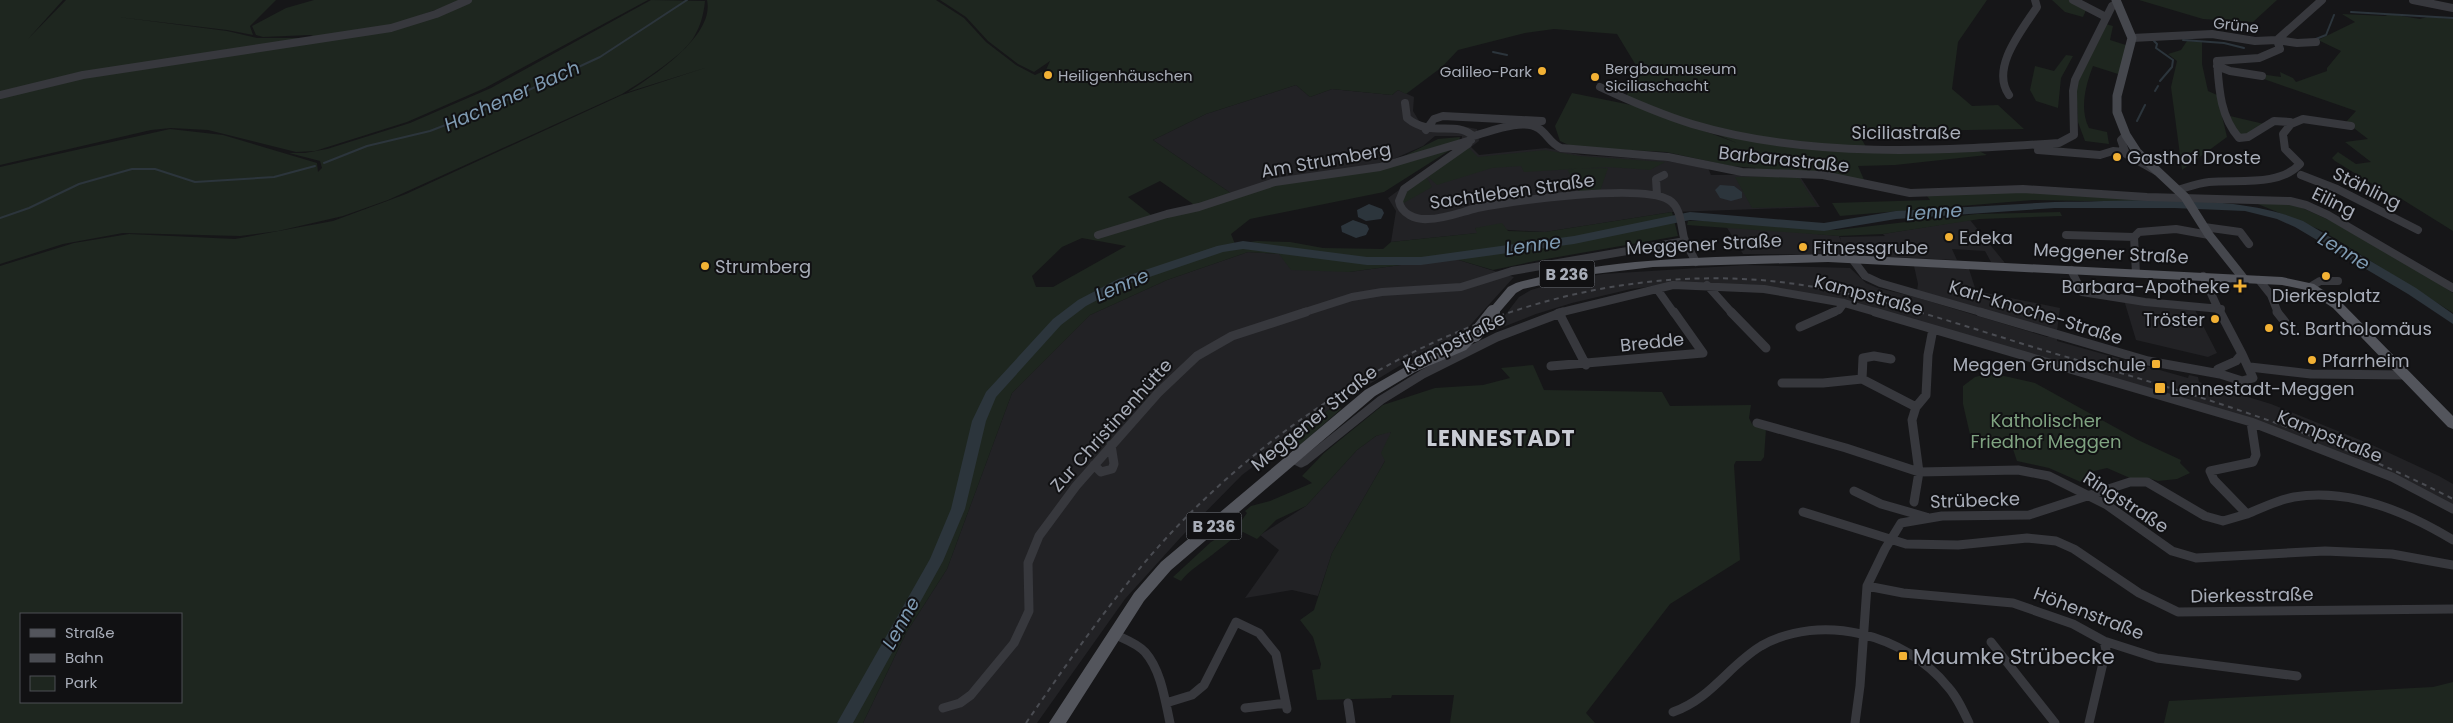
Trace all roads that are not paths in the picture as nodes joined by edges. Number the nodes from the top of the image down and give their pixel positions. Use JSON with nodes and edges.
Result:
{"nodes":[{"id":1,"x":468,"y":0,"type":"edge"},
{"id":2,"x":2035,"y":0,"type":"edge"},
{"id":3,"x":2073,"y":0,"type":"edge"},
{"id":4,"x":2322,"y":0,"type":"edge"},
{"id":5,"x":2413,"y":0,"type":"edge"},
{"id":6,"x":2116,"y":2,"type":"edge"},
{"id":7,"x":2453,"y":8,"type":"edge"},
{"id":8,"x":2106,"y":17,"type":"junction"},
{"id":9,"x":2132,"y":38,"type":"junction"},
{"id":10,"x":2277,"y":40,"type":"junction"},
{"id":11,"x":2316,"y":42,"type":"dead end"},
{"id":12,"x":2218,"y":66,"type":"junction"},
{"id":13,"x":2262,"y":76,"type":"dead end"},
{"id":14,"x":1600,"y":87,"type":"dead end"},
{"id":15,"x":2009,"y":95,"type":"dead end"},
{"id":16,"x":0,"y":96,"type":"edge"},
{"id":17,"x":1405,"y":103,"type":"dead end"},
{"id":18,"x":1542,"y":121,"type":"dead end"},
{"id":19,"x":2290,"y":122,"type":"junction"},
{"id":20,"x":2351,"y":126,"type":"dead end"},
{"id":21,"x":1426,"y":130,"type":"junction"},
{"id":22,"x":2126,"y":135,"type":"junction"},
{"id":23,"x":1472,"y":138,"type":"junction"},
{"id":24,"x":2038,"y":150,"type":"dead end"},
{"id":25,"x":2124,"y":152,"type":"junction"},
{"id":26,"x":2162,"y":174,"type":"junction"},
{"id":27,"x":2297,"y":174,"type":"junction"},
{"id":28,"x":1664,"y":175,"type":"dead end"},
{"id":29,"x":1657,"y":194,"type":"junction"},
{"id":30,"x":2183,"y":195,"type":"junction"},
{"id":31,"x":2396,"y":222,"type":"dead end"},
{"id":32,"x":2204,"y":228,"type":"junction"},
{"id":33,"x":2418,"y":230,"type":"dead end"},
{"id":34,"x":1098,"y":235,"type":"dead end"},
{"id":35,"x":2066,"y":235,"type":"dead end"},
{"id":36,"x":2134,"y":237,"type":"junction"},
{"id":37,"x":1685,"y":239,"type":"junction"},
{"id":38,"x":2250,"y":244,"type":"dead end"},
{"id":39,"x":1853,"y":260,"type":"junction"},
{"id":40,"x":1696,"y":262,"type":"junction"},
{"id":41,"x":2071,"y":270,"type":"junction"},
{"id":42,"x":2136,"y":273,"type":"junction"},
{"id":43,"x":2203,"y":276,"type":"junction"},
{"id":44,"x":2244,"y":279,"type":"junction"},
{"id":45,"x":2259,"y":280,"type":"junction"},
{"id":46,"x":2338,"y":280,"type":"dead end"},
{"id":47,"x":1707,"y":284,"type":"junction"},
{"id":48,"x":2310,"y":287,"type":"junction"},
{"id":49,"x":1657,"y":288,"type":"junction"},
{"id":50,"x":2453,"y":288,"type":"edge"},
{"id":51,"x":1844,"y":303,"type":"junction"},
{"id":52,"x":2220,"y":309,"type":"junction"},
{"id":53,"x":1559,"y":312,"type":"junction"},
{"id":54,"x":2285,"y":322,"type":"dead end"},
{"id":55,"x":1800,"y":327,"type":"dead end"},
{"id":56,"x":1933,"y":328,"type":"junction"},
{"id":57,"x":1766,"y":348,"type":"dead end"},
{"id":58,"x":2242,"y":354,"type":"junction"},
{"id":59,"x":1891,"y":359,"type":"dead end"},
{"id":60,"x":1586,"y":365,"type":"junction"},
{"id":61,"x":1551,"y":366,"type":"dead end"},
{"id":62,"x":2250,"y":367,"type":"junction"},
{"id":63,"x":2220,"y":374,"type":"junction"},
{"id":64,"x":2406,"y":375,"type":"junction"},
{"id":65,"x":1862,"y":379,"type":"junction"},
{"id":66,"x":1782,"y":383,"type":"dead end"},
{"id":67,"x":1916,"y":407,"type":"junction"},
{"id":68,"x":2251,"y":422,"type":"junction"},
{"id":69,"x":1757,"y":423,"type":"dead end"},
{"id":70,"x":2453,"y":424,"type":"edge"},
{"id":71,"x":1111,"y":445,"type":"junction"},
{"id":72,"x":1293,"y":458,"type":"junction"},
{"id":73,"x":1094,"y":465,"type":"junction"},
{"id":74,"x":1919,"y":472,"type":"junction"},
{"id":75,"x":1854,"y":491,"type":"dead end"},
{"id":76,"x":2087,"y":496,"type":"junction"},
{"id":77,"x":1914,"y":502,"type":"dead end"},
{"id":78,"x":2453,"y":509,"type":"edge"},
{"id":79,"x":1803,"y":512,"type":"dead end"},
{"id":80,"x":2247,"y":514,"type":"junction"},
{"id":81,"x":1929,"y":518,"type":"junction"},
{"id":82,"x":1891,"y":539,"type":"junction"},
{"id":83,"x":2453,"y":540,"type":"edge"},
{"id":84,"x":2453,"y":564,"type":"edge"},
{"id":85,"x":1867,"y":586,"type":"junction"},
{"id":86,"x":2453,"y":609,"type":"edge"},
{"id":87,"x":1114,"y":634,"type":"junction"},
{"id":88,"x":1864,"y":636,"type":"junction"},
{"id":89,"x":1991,"y":642,"type":"dead end"},
{"id":90,"x":2104,"y":642,"type":"junction"},
{"id":91,"x":2297,"y":676,"type":"dead end"},
{"id":92,"x":1166,"y":703,"type":"junction"},
{"id":93,"x":1348,"y":703,"type":"dead end"},
{"id":94,"x":1286,"y":706,"type":"joint"},
{"id":95,"x":943,"y":708,"type":"dead end"},
{"id":96,"x":1245,"y":708,"type":"dead end"},
{"id":97,"x":1673,"y":712,"type":"dead end"},
{"id":98,"x":1057,"y":723,"type":"edge"},
{"id":99,"x":1170,"y":723,"type":"edge"},
{"id":100,"x":1351,"y":723,"type":"edge"},
{"id":101,"x":1855,"y":723,"type":"edge"},
{"id":102,"x":1969,"y":723,"type":"edge"},
{"id":103,"x":2054,"y":723,"type":"edge"},
{"id":104,"x":2088,"y":723,"type":"edge"}],
"edges":[{"from":1,"to":16,"type":"street"},
{"from":2,"to":15,"type":"street"},
{"from":3,"to":8,"type":"street"},
{"from":4,"to":10,"type":"street","name":"Grüne"},
{"from":5,"to":7,"type":"street"},
{"from":6,"to":8,"type":"street","name":"Siciliastraße"},
{"from":6,"to":9,"type":"main road"},
{"from":8,"to":14,"type":"street","name":"Siciliastraße"},
{"from":9,"to":10,"type":"street","name":"Grüne"},
{"from":9,"to":22,"type":"main road"},
{"from":10,"to":11,"type":"street"},
{"from":10,"to":12,"type":"street"},
{"from":12,"to":13,"type":"street"},
{"from":12,"to":19,"type":"street"},
{"from":17,"to":21,"type":"street"},
{"from":18,"to":21,"type":"street"},
{"from":19,"to":20,"type":"street"},
{"from":19,"to":27,"type":"street"},
{"from":21,"to":23,"type":"street","name":"Barbarastraße"},
{"from":22,"to":25,"type":"street"},
{"from":22,"to":26,"type":"main road"},
{"from":23,"to":29,"type":"street","name":"Sachtleben Straße"},
{"from":23,"to":30,"type":"street","name":"Barbarastraße"},
{"from":23,"to":34,"type":"street","name":"Am Strumberg"},
{"from":24,"to":25,"type":"street"},
{"from":25,"to":26,"type":"street"},
{"from":26,"to":30,"type":"main road"},
{"from":27,"to":30,"type":"street"},
{"from":27,"to":31,"type":"street","name":"Stähling"},
{"from":27,"to":33,"type":"street","name":"Stähling"},
{"from":28,"to":29,"type":"street"},
{"from":29,"to":37,"type":"street"},
{"from":30,"to":32,"type":"main road"},
{"from":30,"to":50,"type":"street","name":"Eiling"},
{"from":32,"to":36,"type":"street"},
{"from":32,"to":38,"type":"street"},
{"from":32,"to":44,"type":"main road"},
{"from":35,"to":36,"type":"street"},
{"from":36,"to":42,"type":"street"},
{"from":37,"to":40,"type":"street"},
{"from":37,"to":71,"type":"street","name":"Zur Christinenhütte"},
{"from":39,"to":40,"type":"main road","name":"Meggener Straße","number":"B 236"},
{"from":39,"to":41,"type":"main road","name":"Meggener Straße","number":"B 236"},
{"from":39,"to":63,"type":"street","name":"Karl-Knoche-Straße"},
{"from":40,"to":72,"type":"main road","name":"Meggener Straße","number":"B 236","bridge":true},
{"from":41,"to":42,"type":"main road","name":"Meggener Straße","number":"B 236"},
{"from":41,"to":52,"type":"street"},
{"from":42,"to":43,"type":"main road","name":"Meggener Straße","number":"B 236"},
{"from":43,"to":44,"type":"main road","name":"Meggener Straße","number":"B 236"},
{"from":43,"to":52,"type":"street"},
{"from":44,"to":45,"type":"main road","name":"Meggener Straße","number":"B 236"},
{"from":45,"to":48,"type":"main road","name":"Meggener Straße","number":"B 236"},
{"from":45,"to":54,"type":"street"},
{"from":46,"to":48,"type":"street"},
{"from":47,"to":49,"type":"street","name":"Kampstraße"},
{"from":47,"to":51,"type":"street","name":"Kampstraße"},
{"from":47,"to":57,"type":"street"},
{"from":48,"to":64,"type":"main road","name":"Meggener Straße","number":"B 236"},
{"from":49,"to":53,"type":"street","name":"Kampstraße"},
{"from":49,"to":60,"type":"street","name":"Bredde"},
{"from":51,"to":55,"type":"street"},
{"from":51,"to":56,"type":"street","name":"Kampstraße"},
{"from":52,"to":58,"type":"street"},
{"from":53,"to":60,"type":"street"},
{"from":53,"to":72,"type":"street","name":"Kampstraße"},
{"from":56,"to":67,"type":"street"},
{"from":56,"to":68,"type":"street","name":"Kampstraße"},
{"from":58,"to":62,"type":"street"},
{"from":58,"to":63,"type":"street"},
{"from":59,"to":65,"type":"street"},
{"from":60,"to":61,"type":"street","name":"Bredde"},
{"from":62,"to":63,"type":"street","name":"Karl-Knoche-Straße"},
{"from":62,"to":64,"type":"street"},
{"from":64,"to":70,"type":"main road","name":"Meggener Straße","number":"B 236"},
{"from":65,"to":66,"type":"street"},
{"from":65,"to":67,"type":"street"},
{"from":67,"to":74,"type":"street"},
{"from":68,"to":78,"type":"street","name":"Kampstraße"},
{"from":68,"to":80,"type":"street"},
{"from":69,"to":74,"type":"street","name":"Ringstraße"},
{"from":71,"to":73,"type":"street","name":"Zur Christinenhütte"},
{"from":71,"to":73,"type":"street"},
{"from":72,"to":87,"type":"main road","name":"Meggener Straße","number":"B 236"},
{"from":73,"to":95,"type":"street","name":"Zur Christinenhütte"},
{"from":74,"to":76,"type":"street","name":"Ringstraße"},
{"from":74,"to":77,"type":"street"},
{"from":75,"to":81,"type":"street"},
{"from":76,"to":80,"type":"street","name":"Strübecke"},
{"from":76,"to":81,"type":"street","name":"Strübecke"},
{"from":76,"to":84,"type":"street","name":"Ringstraße"},
{"from":79,"to":82,"type":"street","name":"Dierkesstraße"},
{"from":80,"to":83,"type":"street"},
{"from":81,"to":82,"type":"street","name":"Strübecke"},
{"from":82,"to":85,"type":"street","name":"Strübecke"},
{"from":82,"to":86,"type":"street","name":"Dierkesstraße"},
{"from":85,"to":88,"type":"street","name":"Strübecke"},
{"from":85,"to":90,"type":"street","name":"Höhenstraße"},
{"from":87,"to":92,"type":"street"},
{"from":87,"to":98,"type":"main road","number":"B 236"},
{"from":88,"to":97,"type":"street"},
{"from":88,"to":101,"type":"street","name":"Strübecke"},
{"from":88,"to":102,"type":"street"},
{"from":89,"to":103,"type":"street"},
{"from":90,"to":91,"type":"street","name":"Höhenstraße"},
{"from":90,"to":104,"type":"street"},
{"from":92,"to":94,"type":"street"},
{"from":92,"to":99,"type":"street"},
{"from":93,"to":100,"type":"street"},
{"from":94,"to":96,"type":"street"}]}
